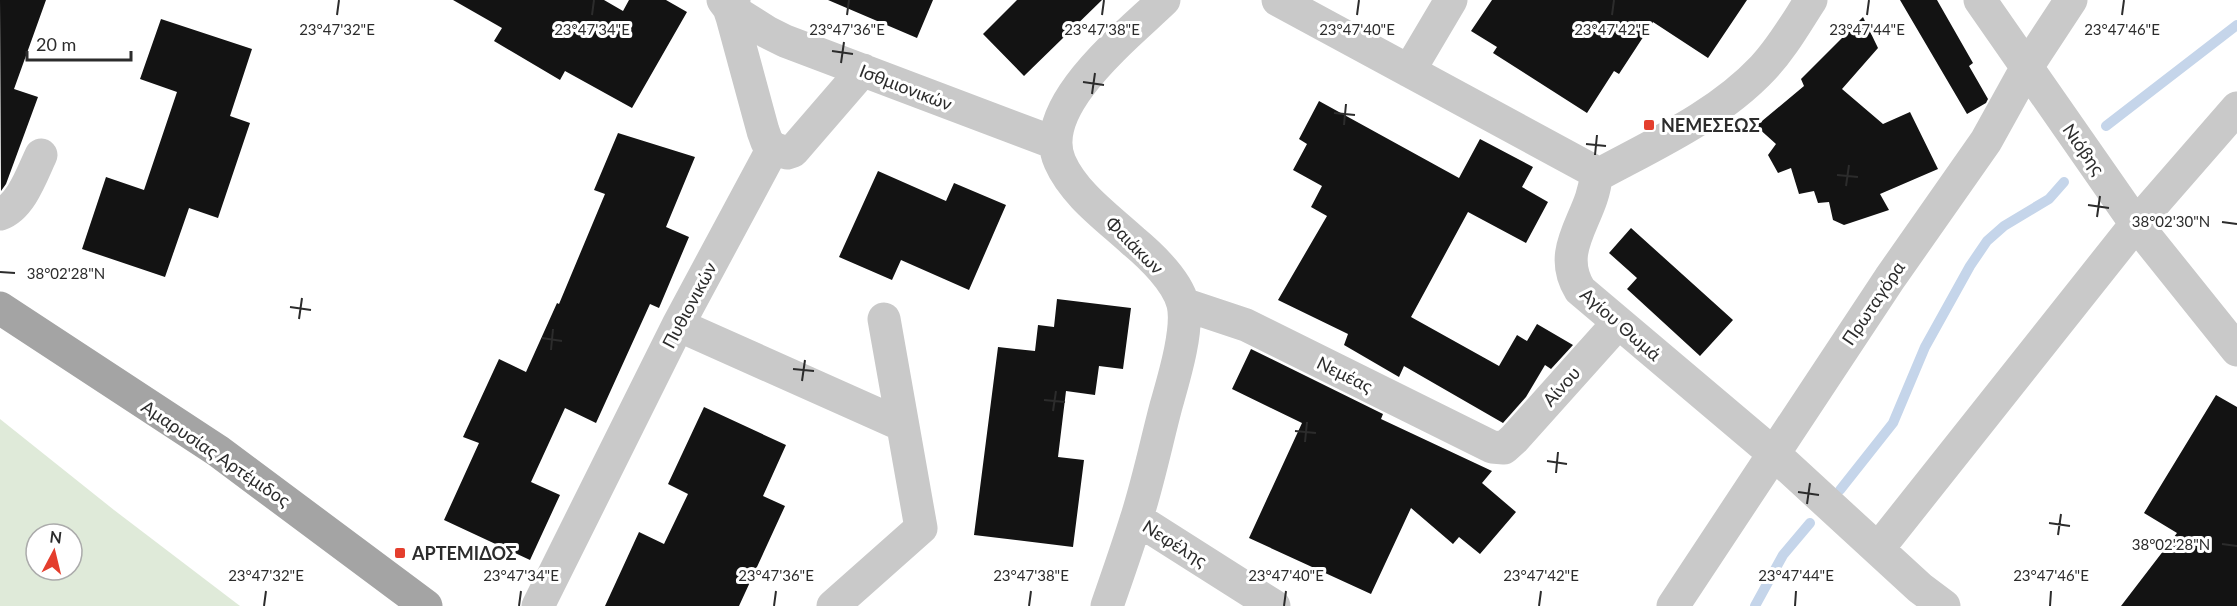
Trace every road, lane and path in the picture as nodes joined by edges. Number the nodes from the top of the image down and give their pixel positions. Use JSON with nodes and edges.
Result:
{"nodes":[{"id":1,"x":1164,"y":0,"type":"edge"},
{"id":2,"x":1278,"y":0,"type":"edge"},
{"id":3,"x":1451,"y":0,"type":"edge"},
{"id":4,"x":1811,"y":0,"type":"edge"},
{"id":5,"x":1980,"y":0,"type":"edge"},
{"id":6,"x":2071,"y":0,"type":"edge"},
{"id":7,"x":728,"y":3,"type":"edge"},
{"id":8,"x":2027,"y":66,"type":"junction"},
{"id":9,"x":863,"y":70,"type":"junction"},
{"id":10,"x":1409,"y":71,"type":"junction"},
{"id":11,"x":2237,"y":108,"type":"edge"},
{"id":12,"x":1054,"y":143,"type":"junction"},
{"id":13,"x":773,"y":148,"type":"junction"},
{"id":14,"x":41,"y":155,"type":"dead end"},
{"id":15,"x":1596,"y":176,"type":"junction"},
{"id":16,"x":0,"y":214,"type":"edge"},
{"id":17,"x":2136,"y":224,"type":"junction"},
{"id":18,"x":1183,"y":304,"type":"junction"},
{"id":19,"x":0,"y":308,"type":"edge"},
{"id":20,"x":884,"y":319,"type":"dead end"},
{"id":21,"x":1618,"y":323,"type":"junction"},
{"id":22,"x":678,"y":325,"type":"junction"},
{"id":23,"x":2237,"y":350,"type":"edge"},
{"id":24,"x":902,"y":425,"type":"junction"},
{"id":25,"x":1504,"y":448,"type":"joint"},
{"id":26,"x":1774,"y":454,"type":"junction"},
{"id":27,"x":1137,"y":519,"type":"junction"},
{"id":28,"x":1878,"y":549,"type":"junction"},
{"id":29,"x":1922,"y":600,"type":"edge"},
{"id":30,"x":426,"y":606,"type":"edge"},
{"id":31,"x":538,"y":606,"type":"edge"},
{"id":32,"x":832,"y":606,"type":"edge"},
{"id":33,"x":1107,"y":606,"type":"edge"},
{"id":34,"x":1274,"y":606,"type":"edge"},
{"id":35,"x":1673,"y":606,"type":"edge"}],
"edges":[{"from":1,"to":12,"type":"street"},
{"from":2,"to":10,"type":"street"},
{"from":3,"to":10,"type":"street"},
{"from":4,"to":15,"type":"street"},
{"from":5,"to":8,"type":"street","name":"Νιόβης"},
{"from":6,"to":8,"type":"street","name":"Πρωταγόρα"},
{"from":7,"to":9,"type":"street","name":"Ισθμιονικών"},
{"from":7,"to":13,"type":"street"},
{"from":8,"to":17,"type":"street","name":"Νιόβης"},
{"from":8,"to":26,"type":"street","name":"Πρωταγόρα"},
{"from":9,"to":12,"type":"street","name":"Ισθμιονικών"},
{"from":9,"to":13,"type":"street"},
{"from":10,"to":15,"type":"street"},
{"from":11,"to":17,"type":"street"},
{"from":12,"to":18,"type":"street","name":"Φαιάκων"},
{"from":13,"to":22,"type":"street","name":"Πυθιονικών"},
{"from":14,"to":16,"type":"street"},
{"from":15,"to":21,"type":"street","name":"Αγίου Θωμά"},
{"from":17,"to":23,"type":"street","name":"Νιόβης"},
{"from":17,"to":28,"type":"street"},
{"from":18,"to":25,"type":"street","name":"Νεμέας"},
{"from":18,"to":27,"type":"street"},
{"from":19,"to":30,"type":"main road","name":"Αμαρυσίας Αρτέμιδος"},
{"from":20,"to":24,"type":"street"},
{"from":21,"to":25,"type":"street","name":"Αίνου"},
{"from":21,"to":26,"type":"street","name":"Αγίου Θωμά"},
{"from":22,"to":24,"type":"street"},
{"from":22,"to":31,"type":"street","name":"Πυθιονικών"},
{"from":24,"to":32,"type":"street"},
{"from":26,"to":28,"type":"street","name":"Αγίου Θωμά"},
{"from":26,"to":35,"type":"street","name":"Πρωταγόρα"},
{"from":27,"to":33,"type":"street"},
{"from":27,"to":34,"type":"street","name":"Νεφέλης"},
{"from":28,"to":29,"type":"street","name":"Αγίου Θωμά"}]}
